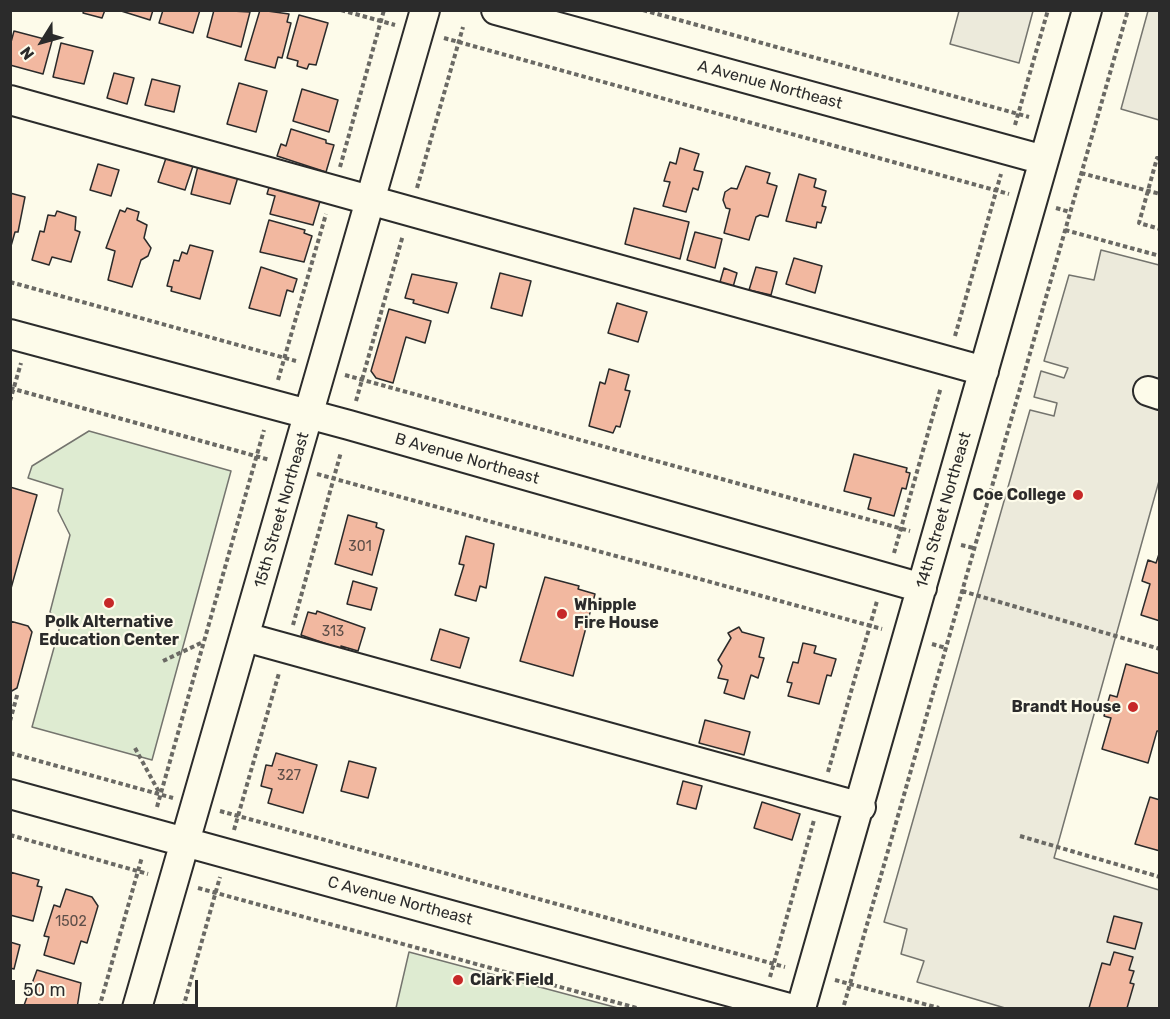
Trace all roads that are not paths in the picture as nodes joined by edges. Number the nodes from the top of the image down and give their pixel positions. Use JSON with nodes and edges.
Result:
{"nodes":[{"id":1,"x":425,"y":10,"type":"edge"},
{"id":2,"x":496,"y":10,"type":"edge"},
{"id":3,"x":1087,"y":10,"type":"edge"},
{"id":4,"x":10,"y":100,"type":"edge"},
{"id":5,"x":1044,"y":160,"type":"junction"},
{"id":6,"x":371,"y":200,"type":"junction"},
{"id":7,"x":19,"y":336,"type":"edge"},
{"id":8,"x":984,"y":371,"type":"junction"},
{"id":9,"x":310,"y":414,"type":"junction"},
{"id":10,"x":922,"y":588,"type":"junction"},
{"id":11,"x":246,"y":637,"type":"junction"},
{"id":12,"x":10,"y":794,"type":"edge"},
{"id":13,"x":861,"y":807,"type":"junction"},
{"id":14,"x":187,"y":841,"type":"junction"},
{"id":15,"x":137,"y":1008,"type":"edge"},
{"id":16,"x":789,"y":1008,"type":"edge"},
{"id":17,"x":801,"y":1008,"type":"edge"}],
"edges":[{"from":1,"to":6,"type":"street","name":"15th Street Northeast"},
{"from":2,"to":5,"type":"street","name":"A Avenue Northeast"},
{"from":3,"to":5,"type":"street","name":"14th Street Northeast"},
{"from":4,"to":6,"type":"street"},
{"from":5,"to":8,"type":"street","name":"14th Street Northeast"},
{"from":6,"to":8,"type":"street"},
{"from":6,"to":9,"type":"street","name":"15th Street Northeast"},
{"from":7,"to":9,"type":"street","name":"B Avenue Northeast"},
{"from":8,"to":10,"type":"street","name":"14th Street Northeast"},
{"from":9,"to":10,"type":"street","name":"B Avenue Northeast"},
{"from":9,"to":11,"type":"street","name":"15th Street Northeast"},
{"from":10,"to":13,"type":"street","name":"14th Street Northeast"},
{"from":11,"to":13,"type":"street"},
{"from":11,"to":14,"type":"street","name":"15th Street Northeast"},
{"from":12,"to":14,"type":"street","name":"C Avenue Northeast"},
{"from":13,"to":17,"type":"street","name":"14th Street Northeast"},
{"from":14,"to":15,"type":"street","name":"15th Street Northeast"},
{"from":14,"to":16,"type":"street","name":"C Avenue Northeast"}]}
